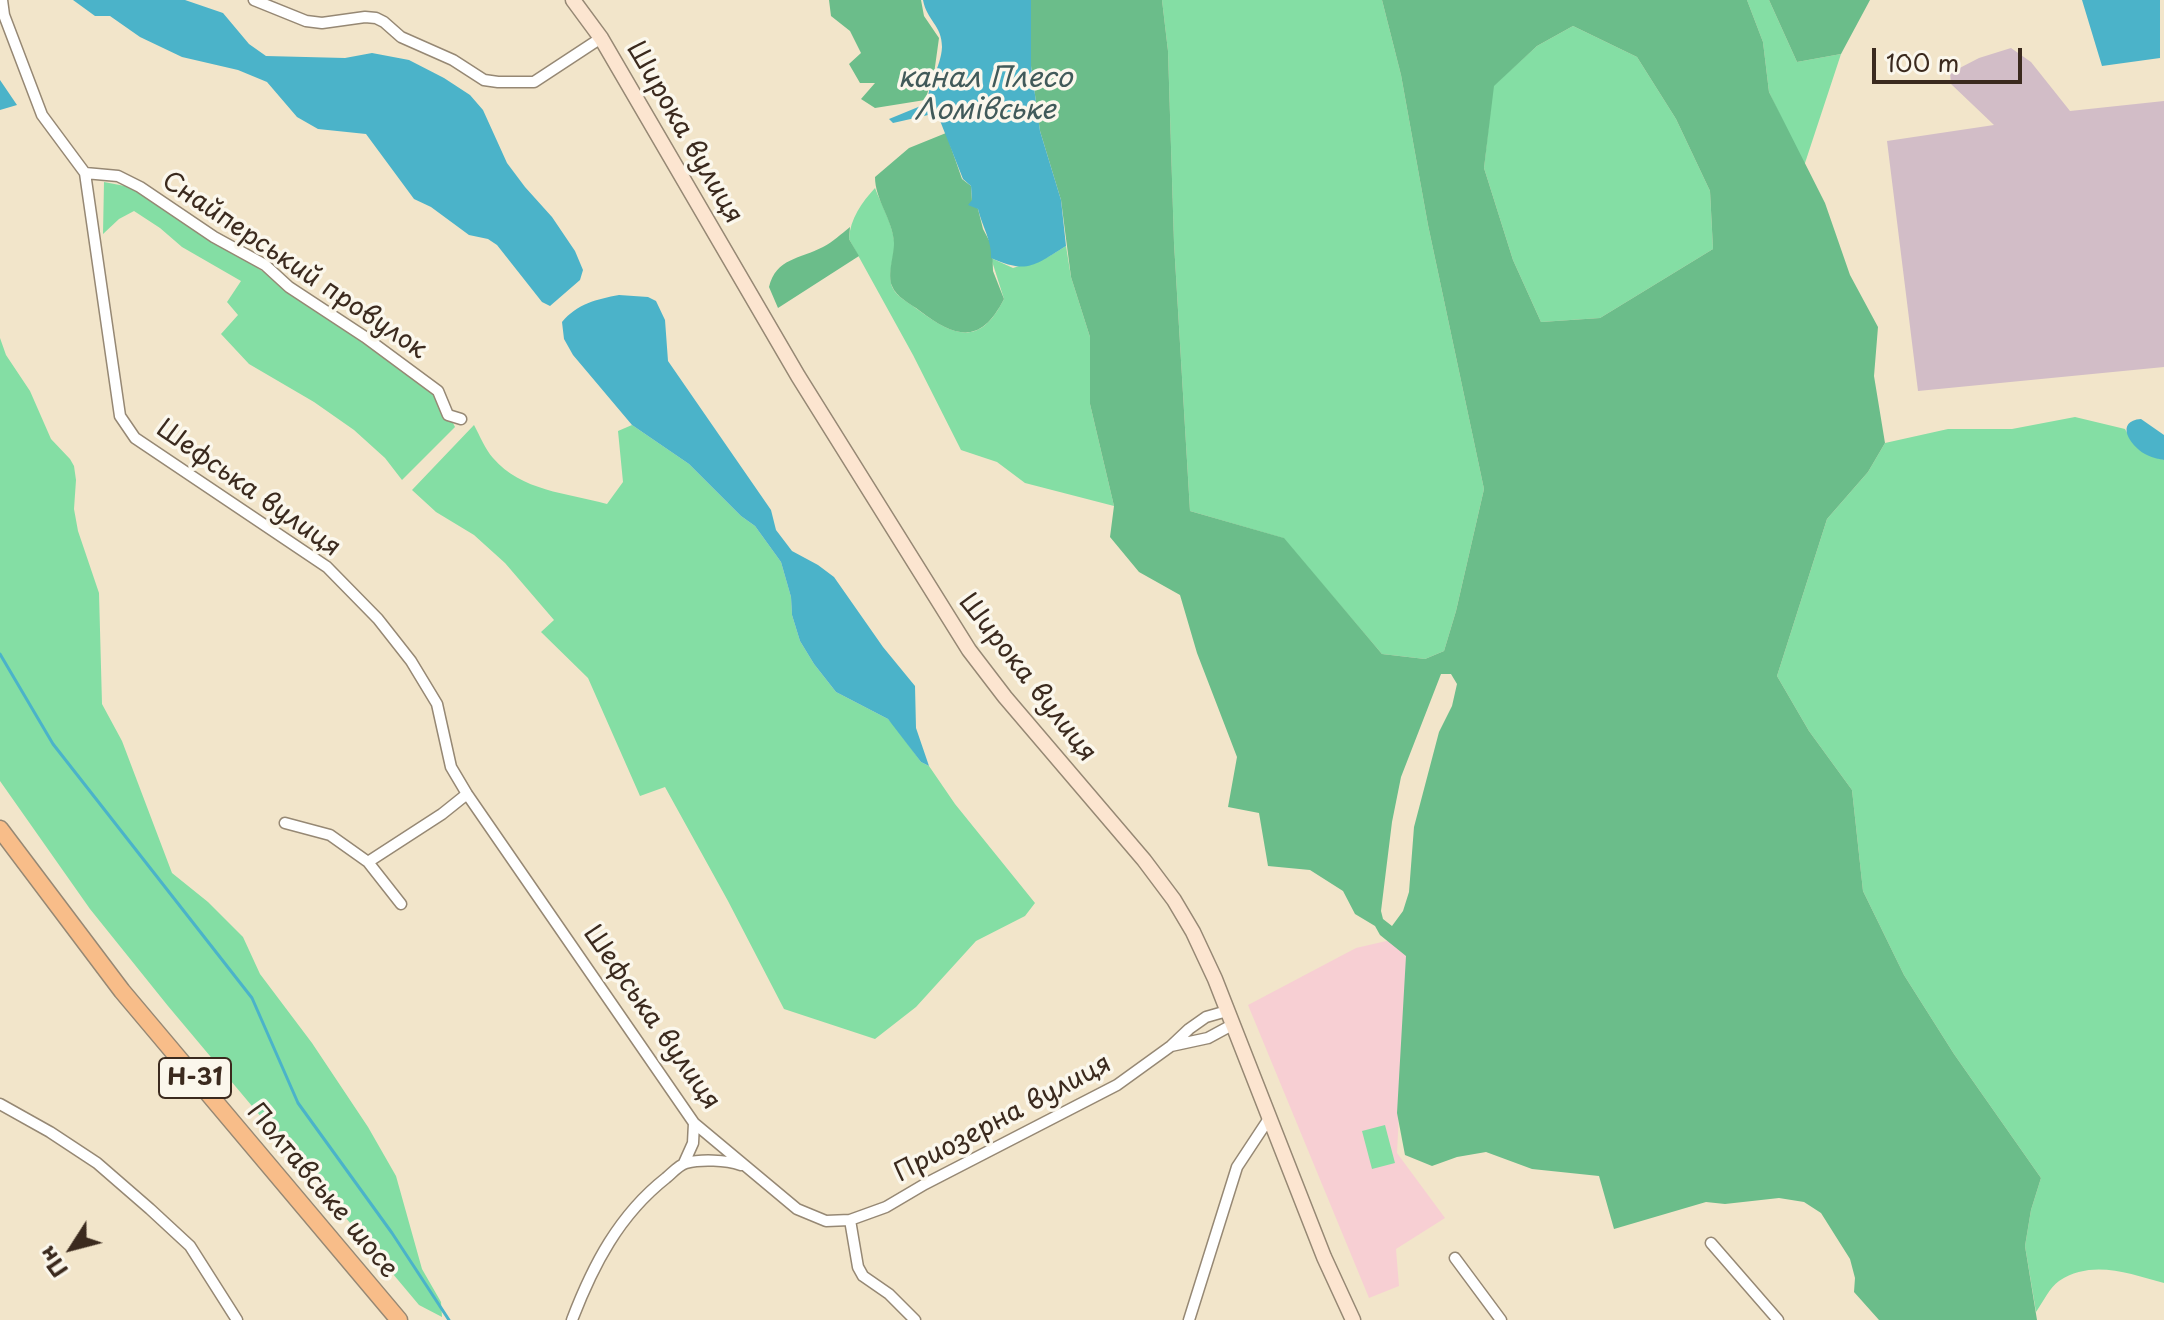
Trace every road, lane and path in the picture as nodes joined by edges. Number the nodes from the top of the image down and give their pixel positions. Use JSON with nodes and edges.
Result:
{"nodes":[{"id":1,"x":2,"y":0,"type":"edge"},
{"id":2,"x":254,"y":0,"type":"edge"},
{"id":3,"x":573,"y":0,"type":"edge"},
{"id":4,"x":601,"y":38,"type":"junction"},
{"id":5,"x":85,"y":173,"type":"junction"},
{"id":6,"x":461,"y":419,"type":"dead end"},
{"id":7,"x":467,"y":794,"type":"junction"},
{"id":8,"x":285,"y":823,"type":"dead end"},
{"id":9,"x":0,"y":829,"type":"edge"},
{"id":10,"x":368,"y":862,"type":"junction"},
{"id":11,"x":401,"y":904,"type":"dead end"},
{"id":12,"x":1230,"y":1018,"type":"junction"},
{"id":13,"x":1171,"y":1046,"type":"junction"},
{"id":14,"x":0,"y":1104,"type":"edge"},
{"id":15,"x":1268,"y":1120,"type":"junction"},
{"id":16,"x":694,"y":1123,"type":"junction"},
{"id":17,"x":684,"y":1163,"type":"junction"},
{"id":18,"x":745,"y":1166,"type":"junction"},
{"id":19,"x":850,"y":1220,"type":"junction"},
{"id":20,"x":1711,"y":1243,"type":"dead end"},
{"id":21,"x":1455,"y":1258,"type":"dead end"},
{"id":22,"x":237,"y":1320,"type":"edge"},
{"id":23,"x":399,"y":1320,"type":"edge"},
{"id":24,"x":572,"y":1320,"type":"edge"},
{"id":25,"x":915,"y":1320,"type":"edge"},
{"id":26,"x":1189,"y":1320,"type":"edge"},
{"id":27,"x":1353,"y":1320,"type":"edge"},
{"id":28,"x":1501,"y":1320,"type":"edge"},
{"id":29,"x":1778,"y":1320,"type":"edge"}],
"edges":[{"from":1,"to":5,"type":"street","name":"Шефська вулиця"},
{"from":2,"to":4,"type":"street"},
{"from":3,"to":4,"type":"main road","name":"Широка вулиця"},
{"from":4,"to":12,"type":"main road","name":"Широка вулиця"},
{"from":5,"to":6,"type":"street","name":"Снайперський провулок"},
{"from":5,"to":7,"type":"street","name":"Шефська вулиця"},
{"from":7,"to":10,"type":"street"},
{"from":7,"to":16,"type":"street","name":"Шефська вулиця"},
{"from":8,"to":10,"type":"street"},
{"from":9,"to":23,"type":"main road","name":"Полтавське шосе","number":"Н-31"},
{"from":10,"to":11,"type":"street"},
{"from":12,"to":13,"type":"street"},
{"from":12,"to":13,"type":"street","name":"Приозерна вулиця"},
{"from":12,"to":15,"type":"main road","name":"Широка вулиця"},
{"from":13,"to":19,"type":"street","name":"Приозерна вулиця"},
{"from":14,"to":22,"type":"street"},
{"from":15,"to":26,"type":"street"},
{"from":15,"to":27,"type":"main road","name":"Широка вулиця"},
{"from":16,"to":17,"type":"street"},
{"from":16,"to":18,"type":"street","name":"Шефська вулиця"},
{"from":17,"to":18,"type":"street"},
{"from":17,"to":24,"type":"street"},
{"from":18,"to":19,"type":"street","name":"Шефська вулиця"},
{"from":19,"to":25,"type":"street"},
{"from":20,"to":29,"type":"street"},
{"from":21,"to":28,"type":"street"}]}
